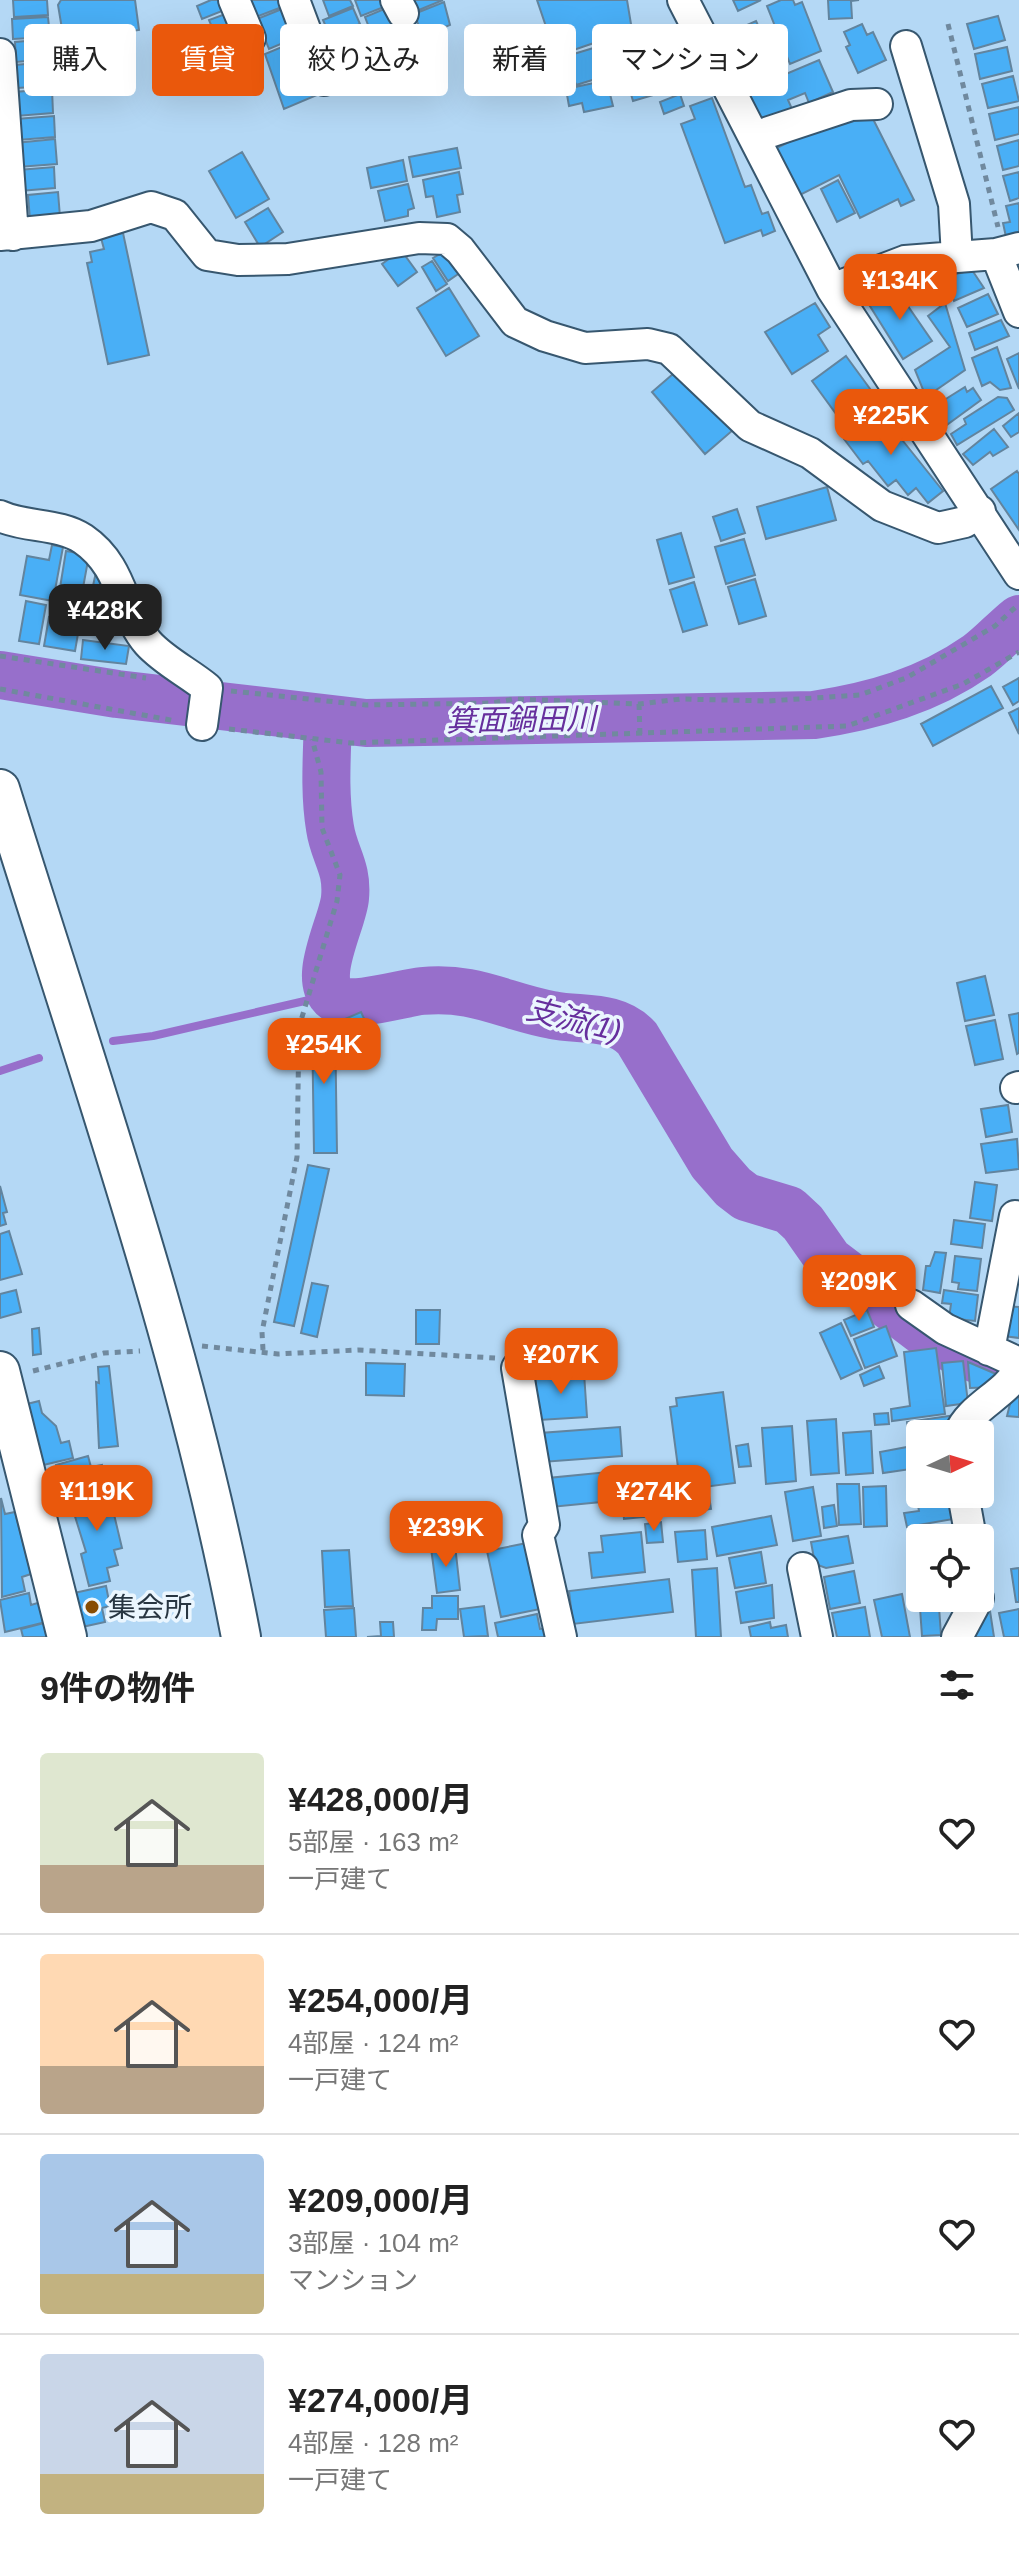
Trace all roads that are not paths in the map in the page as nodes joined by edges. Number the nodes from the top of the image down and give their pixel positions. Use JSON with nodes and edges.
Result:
{"nodes":[{"id":1,"x":234,"y":0,"type":"edge"},
{"id":2,"x":294,"y":0,"type":"edge"},
{"id":3,"x":683,"y":0,"type":"edge"},
{"id":4,"x":244,"y":24,"type":"edge"},
{"id":5,"x":303,"y":24,"type":"edge"},
{"id":6,"x":906,"y":46,"type":"dead end"},
{"id":7,"x":0,"y":54,"type":"edge"},
{"id":8,"x":877,"y":104,"type":"dead end"},
{"id":9,"x":754,"y":137,"type":"junction"},
{"id":10,"x":7,"y":235,"type":"edge"},
{"id":11,"x":1006,"y":251,"type":"edge"},
{"id":12,"x":957,"y":257,"type":"junction"},
{"id":13,"x":832,"y":289,"type":"junction"},
{"id":14,"x":1019,"y":312,"type":"edge"},
{"id":15,"x":980,"y":511,"type":"junction"},
{"id":16,"x":0,"y":516,"type":"edge"},
{"id":17,"x":1019,"y":574,"type":"edge"},
{"id":18,"x":205,"y":706,"type":"road end"},
{"id":19,"x":0,"y":789,"type":"edge"},
{"id":20,"x":1015,"y":1216,"type":"dead end"},
{"id":21,"x":911,"y":1305,"type":"dead end"},
{"id":22,"x":989,"y":1350,"type":"junction"},
{"id":23,"x":1019,"y":1363,"type":"edge"},
{"id":24,"x":517,"y":1368,"type":"road end"},
{"id":25,"x":1019,"y":1370,"type":"edge"},
{"id":26,"x":1,"y":1379,"type":"edge"},
{"id":27,"x":966,"y":1420,"type":"edge"},
{"id":28,"x":803,"y":1568,"type":"dead end"},
{"id":29,"x":970,"y":1612,"type":"edge"},
{"id":30,"x":67,"y":1637,"type":"edge"},
{"id":31,"x":241,"y":1637,"type":"edge"},
{"id":32,"x":561,"y":1637,"type":"edge"},
{"id":33,"x":817,"y":1637,"type":"edge"},
{"id":34,"x":957,"y":1637,"type":"edge"}],
"edges":[{"from":1,"to":4,"type":"street"},
{"from":2,"to":5,"type":"street"},
{"from":3,"to":9,"type":"street"},
{"from":6,"to":12,"type":"street"},
{"from":7,"to":10,"type":"street"},
{"from":8,"to":9,"type":"street"},
{"from":9,"to":13,"type":"street"},
{"from":10,"to":15,"type":"street"},
{"from":11,"to":12,"type":"street"},
{"from":11,"to":14,"type":"street"},
{"from":12,"to":13,"type":"street"},
{"from":13,"to":15,"type":"street"},
{"from":15,"to":17,"type":"street"},
{"from":16,"to":18,"type":"street"},
{"from":19,"to":31,"type":"street"},
{"from":20,"to":22,"type":"street"},
{"from":21,"to":22,"type":"street"},
{"from":22,"to":23,"type":"street"},
{"from":24,"to":32,"type":"street"},
{"from":25,"to":27,"type":"street"},
{"from":26,"to":30,"type":"street"},
{"from":28,"to":33,"type":"street"},
{"from":29,"to":34,"type":"street"}]}
